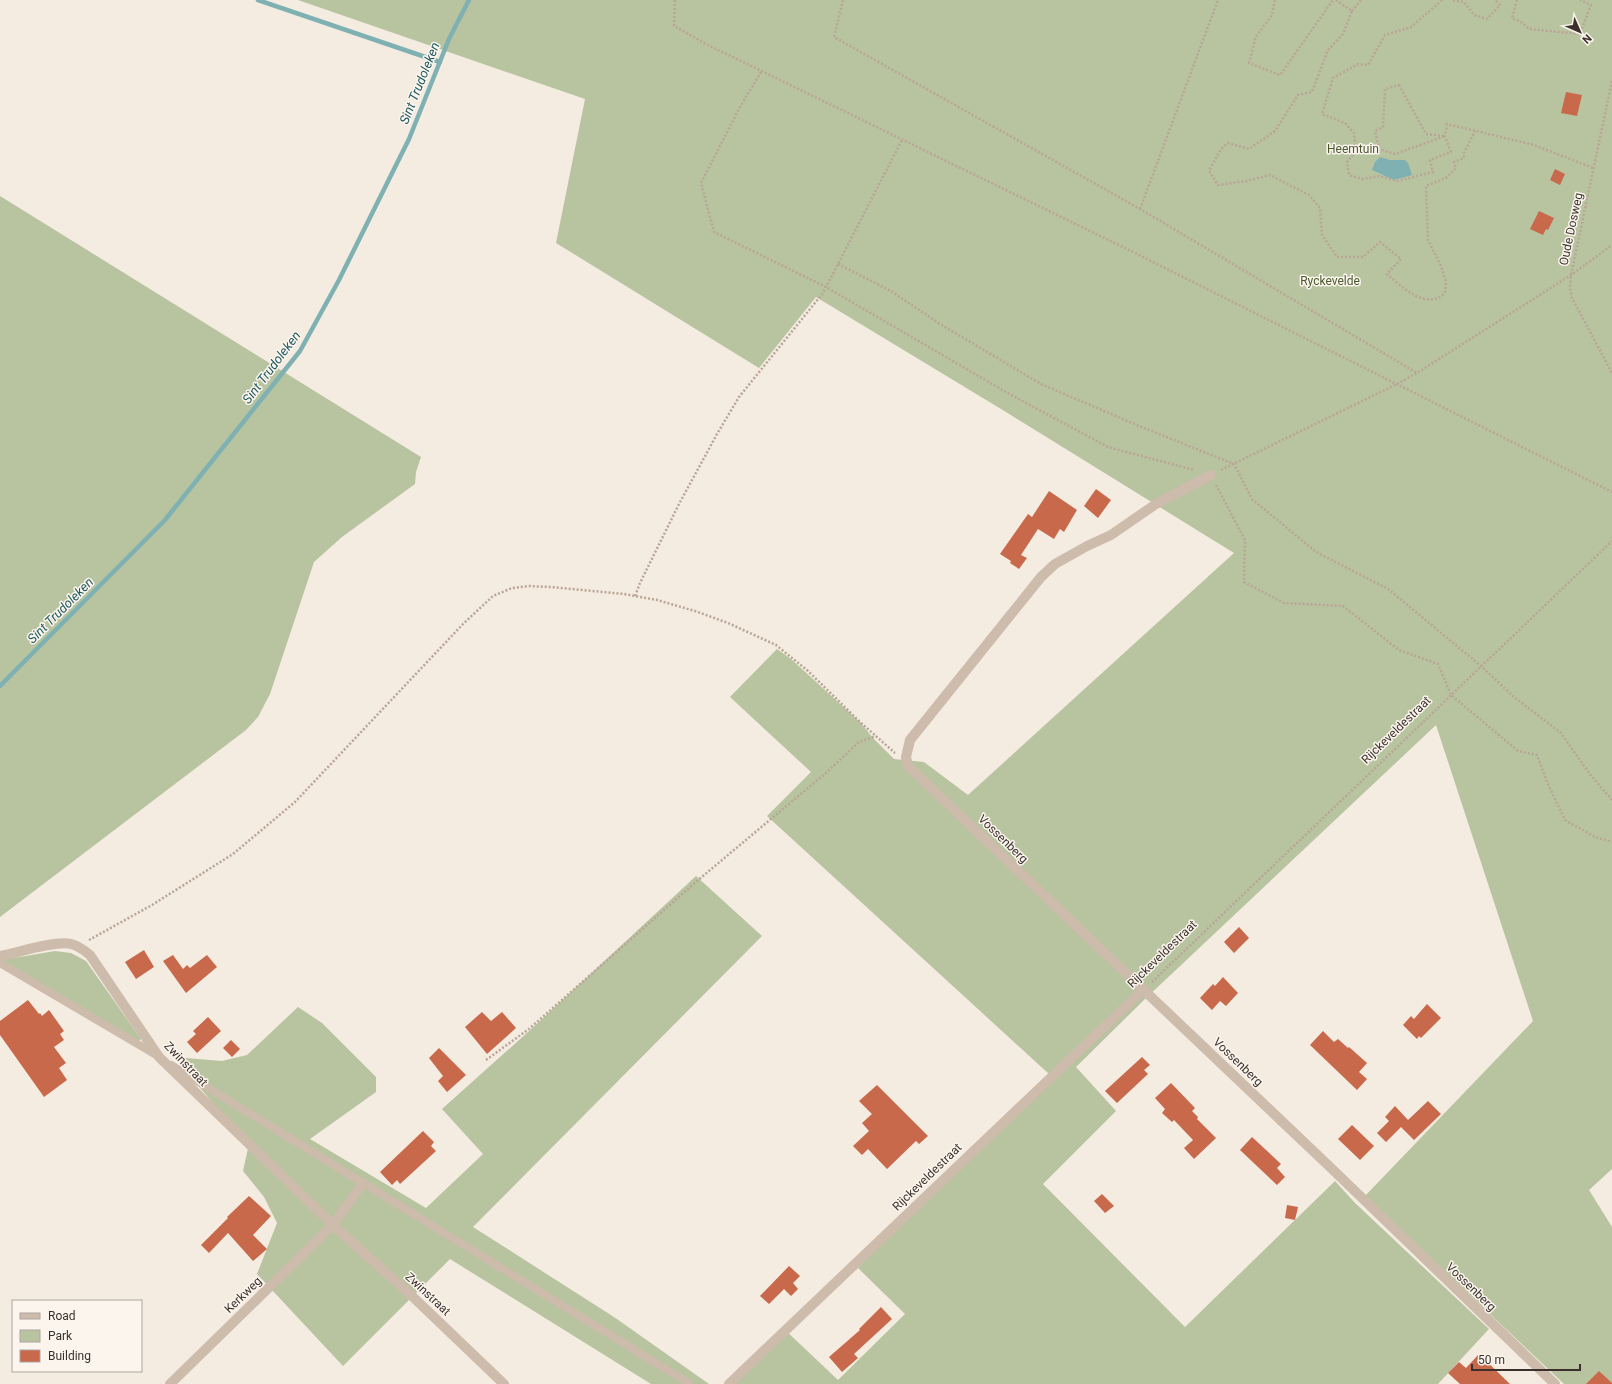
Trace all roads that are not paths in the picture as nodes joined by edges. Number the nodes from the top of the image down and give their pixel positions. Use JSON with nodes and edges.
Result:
{"nodes":[{"id":1,"x":1211,"y":475,"type":"road end"},
{"id":2,"x":0,"y":956,"type":"edge"},
{"id":3,"x":0,"y":963,"type":"edge"},
{"id":4,"x":1143,"y":990,"type":"junction"},
{"id":5,"x":159,"y":1057,"type":"junction"},
{"id":6,"x":363,"y":1183,"type":"junction"},
{"id":7,"x":333,"y":1226,"type":"junction"},
{"id":8,"x":170,"y":1384,"type":"edge"},
{"id":9,"x":504,"y":1384,"type":"edge"},
{"id":10,"x":690,"y":1384,"type":"edge"},
{"id":11,"x":729,"y":1384,"type":"edge"},
{"id":12,"x":1555,"y":1384,"type":"edge"}],
"edges":[{"from":1,"to":4,"type":"street","name":"Vossenberg"},
{"from":2,"to":5,"type":"street","name":"Zwinstraat"},
{"from":3,"to":5,"type":"lane"},
{"from":4,"to":11,"type":"street","name":"Rijckeveldestraat"},
{"from":4,"to":12,"type":"street","name":"Vossenberg"},
{"from":5,"to":6,"type":"lane"},
{"from":5,"to":7,"type":"street","name":"Zwinstraat"},
{"from":6,"to":7,"type":"street"},
{"from":6,"to":10,"type":"lane"},
{"from":7,"to":8,"type":"street","name":"Kerkweg"},
{"from":7,"to":9,"type":"street","name":"Zwinstraat"}]}
